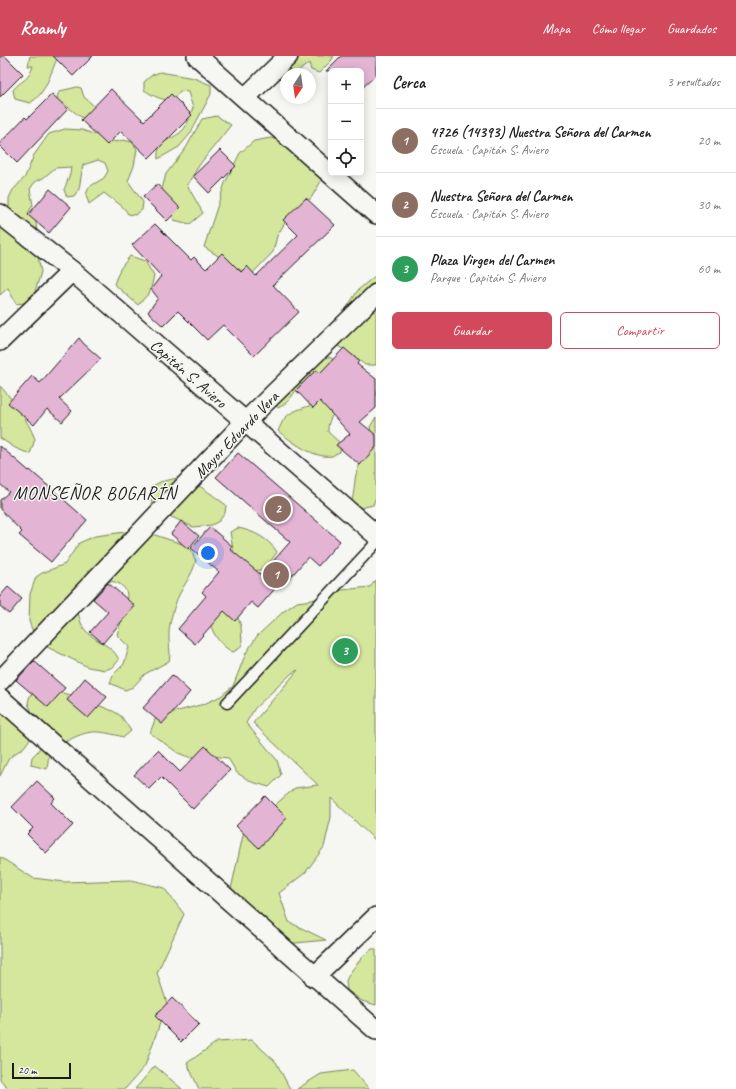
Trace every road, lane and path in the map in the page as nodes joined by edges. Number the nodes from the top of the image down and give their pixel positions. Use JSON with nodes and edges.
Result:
{"nodes":[{"id":1,"x":197,"y":56,"type":"edge"},
{"id":2,"x":288,"y":56,"type":"edge"},
{"id":3,"x":245,"y":98,"type":"junction"},
{"id":4,"x":0,"y":214,"type":"edge"},
{"id":5,"x":376,"y":214,"type":"edge"},
{"id":6,"x":72,"y":271,"type":"junction"},
{"id":7,"x":376,"y":294,"type":"edge"},
{"id":8,"x":0,"y":341,"type":"edge"},
{"id":9,"x":245,"y":422,"type":"junction"},
{"id":10,"x":376,"y":535,"type":"edge"},
{"id":11,"x":376,"y":543,"type":"edge"},
{"id":12,"x":0,"y":681,"type":"edge"},
{"id":13,"x":0,"y":698,"type":"edge"},
{"id":14,"x":227,"y":703,"type":"dead end"},
{"id":15,"x":376,"y":917,"type":"edge"},
{"id":16,"x":314,"y":977,"type":"junction"},
{"id":17,"x":376,"y":1030,"type":"edge"}],
"edges":[{"from":1,"to":3,"type":"street"},
{"from":2,"to":3,"type":"street"},
{"from":3,"to":5,"type":"street"},
{"from":4,"to":6,"type":"street","name":"Capitán S. Aviero"},
{"from":6,"to":8,"type":"street"},
{"from":6,"to":9,"type":"street","name":"Capitán S. Aviero"},
{"from":7,"to":9,"type":"street","name":"Mayor Eduardo Vera"},
{"from":9,"to":10,"type":"street","name":"Capitán S. Aviero"},
{"from":9,"to":12,"type":"street","name":"Mayor Eduardo Vera"},
{"from":11,"to":14,"type":"lane"},
{"from":13,"to":16,"type":"street"},
{"from":15,"to":16,"type":"street"},
{"from":16,"to":17,"type":"street"}]}
